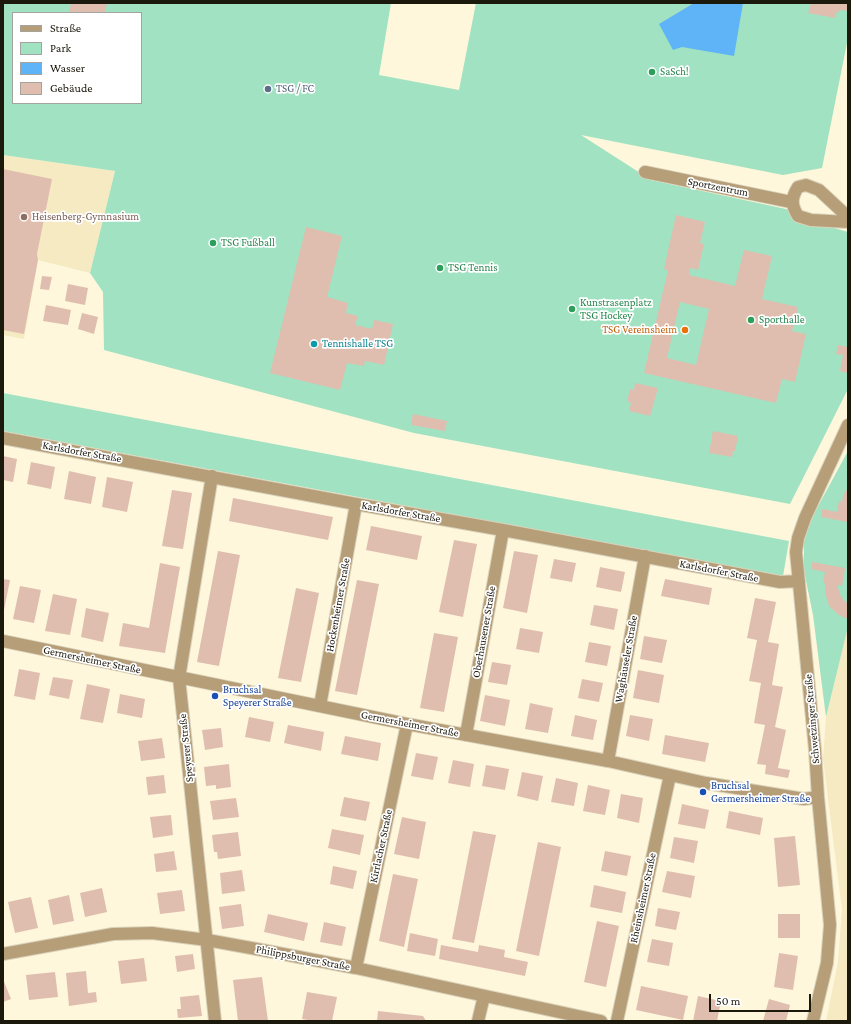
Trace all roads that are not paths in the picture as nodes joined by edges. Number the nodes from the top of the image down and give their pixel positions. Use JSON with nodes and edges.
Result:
{"nodes":[{"id":1,"x":645,"y":172,"type":"dead end"},
{"id":2,"x":791,"y":202,"type":"junction"},
{"id":3,"x":848,"y":217,"type":"edge"},
{"id":4,"x":848,"y":222,"type":"edge"},
{"id":5,"x":848,"y":425,"type":"edge"},
{"id":6,"x":3,"y":438,"type":"edge"},
{"id":7,"x":212,"y":476,"type":"junction"},
{"id":8,"x":356,"y":504,"type":"junction"},
{"id":9,"x":503,"y":530,"type":"junction"},
{"id":10,"x":645,"y":556,"type":"junction"},
{"id":11,"x":799,"y":581,"type":"junction"},
{"id":12,"x":3,"y":641,"type":"edge"},
{"id":13,"x":179,"y":678,"type":"junction"},
{"id":14,"x":320,"y":706,"type":"junction"},
{"id":15,"x":407,"y":724,"type":"junction"},
{"id":16,"x":466,"y":735,"type":"junction"},
{"id":17,"x":608,"y":761,"type":"junction"},
{"id":18,"x":670,"y":775,"type":"junction"},
{"id":19,"x":818,"y":797,"type":"junction"},
{"id":20,"x":207,"y":940,"type":"junction"},
{"id":21,"x":3,"y":954,"type":"edge"},
{"id":22,"x":356,"y":968,"type":"junction"},
{"id":23,"x":484,"y":996,"type":"junction"},
{"id":24,"x":215,"y":1021,"type":"edge"},
{"id":25,"x":478,"y":1021,"type":"edge"},
{"id":26,"x":600,"y":1021,"type":"edge"},
{"id":27,"x":617,"y":1021,"type":"edge"},
{"id":28,"x":813,"y":1021,"type":"edge"}],
"edges":[{"from":1,"to":2,"type":"street","name":"Sportzentrum"},
{"from":2,"to":3,"type":"street"},
{"from":2,"to":4,"type":"street"},
{"from":5,"to":11,"type":"street","name":"Schwetzinger Straße"},
{"from":6,"to":7,"type":"street","name":"Karlsdorfer Straße"},
{"from":7,"to":8,"type":"street","name":"Karlsdorfer Straße"},
{"from":7,"to":13,"type":"street","name":"Speyerer Straße"},
{"from":8,"to":9,"type":"street","name":"Karlsdorfer Straße"},
{"from":8,"to":14,"type":"street","name":"Hockenheimer Straße"},
{"from":9,"to":10,"type":"street","name":"Karlsdorfer Straße"},
{"from":9,"to":16,"type":"street","name":"Oberhausener Straße"},
{"from":10,"to":11,"type":"street","name":"Karlsdorfer Straße"},
{"from":10,"to":17,"type":"street","name":"Waghäuseler Straße"},
{"from":11,"to":19,"type":"street","name":"Schwetzinger Straße"},
{"from":12,"to":13,"type":"street","name":"Germersheimer Straße"},
{"from":13,"to":14,"type":"street","name":"Germersheimer Straße"},
{"from":13,"to":20,"type":"street","name":"Speyerer Straße"},
{"from":14,"to":15,"type":"street","name":"Germersheimer Straße"},
{"from":15,"to":16,"type":"street","name":"Germersheimer Straße"},
{"from":15,"to":22,"type":"street","name":"Kirrlacher Straße"},
{"from":16,"to":17,"type":"street","name":"Germersheimer Straße"},
{"from":17,"to":18,"type":"street","name":"Germersheimer Straße"},
{"from":18,"to":19,"type":"street","name":"Germersheimer Straße"},
{"from":18,"to":27,"type":"street","name":"Rheinsheimer Straße"},
{"from":19,"to":28,"type":"street","name":"Schwetzinger Straße"},
{"from":20,"to":21,"type":"street","name":"Philippsburger Straße"},
{"from":20,"to":22,"type":"street","name":"Philippsburger Straße"},
{"from":20,"to":24,"type":"street","name":"Speyerer Straße"},
{"from":22,"to":23,"type":"street","name":"Philippsburger Straße"},
{"from":23,"to":25,"type":"street"},
{"from":23,"to":26,"type":"street","name":"Philippsburger Straße"}]}
